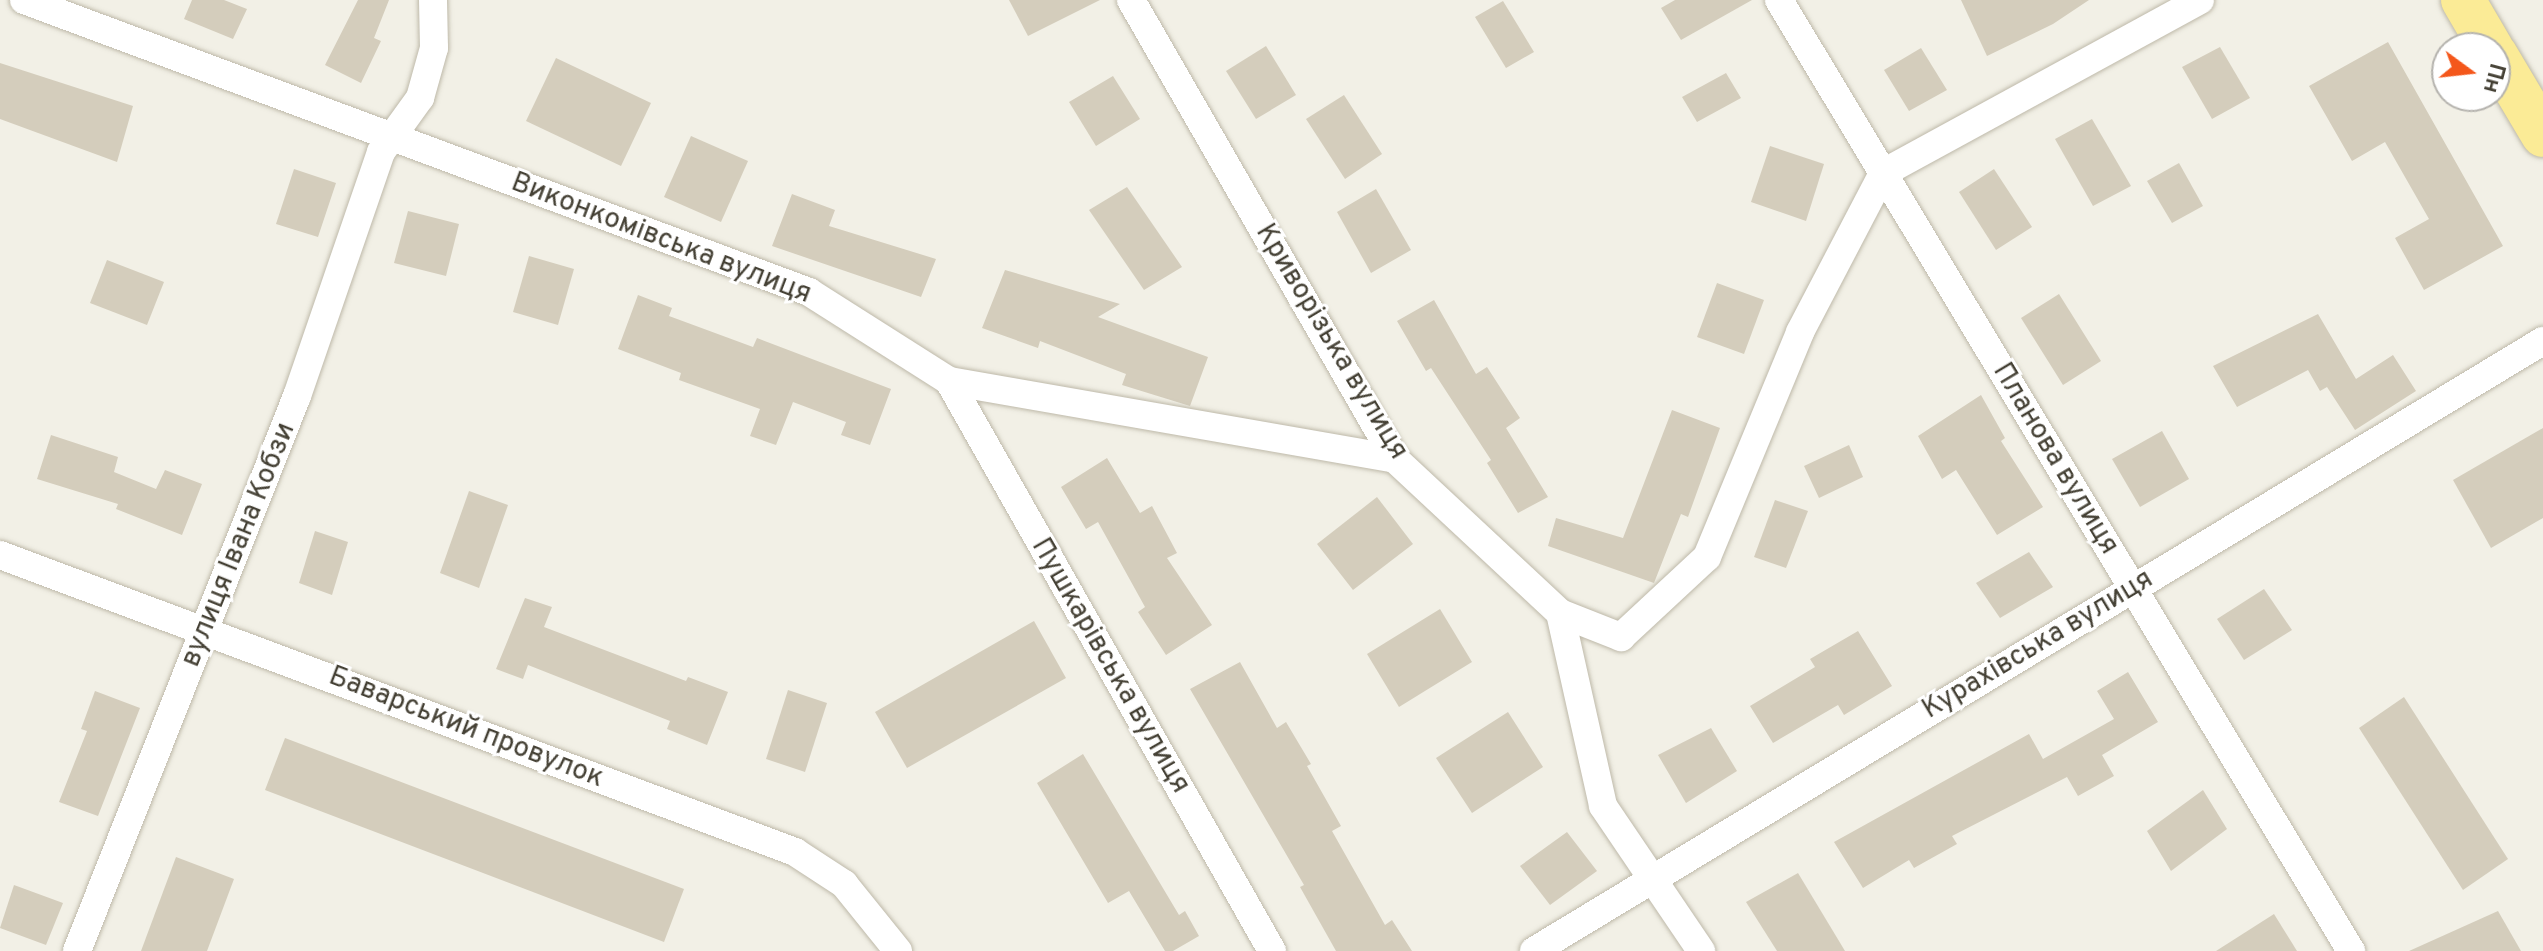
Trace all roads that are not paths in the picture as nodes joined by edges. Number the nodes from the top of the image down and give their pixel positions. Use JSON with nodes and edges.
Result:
{"nodes":[{"id":1,"x":24,"y":0,"type":"edge"},
{"id":2,"x":433,"y":0,"type":"edge"},
{"id":3,"x":1131,"y":0,"type":"edge"},
{"id":4,"x":1779,"y":0,"type":"edge"},
{"id":5,"x":2200,"y":0,"type":"edge"},
{"id":6,"x":2463,"y":0,"type":"edge"},
{"id":7,"x":2482,"y":32,"type":"edge"},
{"id":8,"x":2511,"y":81,"type":"edge"},
{"id":9,"x":2543,"y":135,"type":"edge"},
{"id":10,"x":392,"y":136,"type":"junction"},
{"id":11,"x":1883,"y":173,"type":"junction"},
{"id":12,"x":2543,"y":341,"type":"edge"},
{"id":13,"x":949,"y":381,"type":"junction"},
{"id":14,"x":1395,"y":459,"type":"junction"},
{"id":15,"x":0,"y":555,"type":"edge"},
{"id":16,"x":2132,"y":589,"type":"junction"},
{"id":17,"x":1560,"y":613,"type":"junction"},
{"id":18,"x":205,"y":630,"type":"junction"},
{"id":19,"x":1653,"y":878,"type":"junction"},
{"id":20,"x":77,"y":951,"type":"edge"},
{"id":21,"x":898,"y":951,"type":"edge"},
{"id":22,"x":1272,"y":951,"type":"edge"},
{"id":23,"x":1534,"y":951,"type":"edge"},
{"id":24,"x":1701,"y":951,"type":"edge"},
{"id":25,"x":2351,"y":951,"type":"edge"}],
"edges":[{"from":1,"to":10,"type":"street","name":"Виконкомівська вулиця"},
{"from":2,"to":10,"type":"street","name":"вулиця Івана Кобзи"},
{"from":3,"to":14,"type":"street","name":"Криворізька вулиця"},
{"from":4,"to":11,"type":"street","name":"Планова вулиця"},
{"from":5,"to":11,"type":"street"},
{"from":6,"to":7,"type":"main road"},
{"from":8,"to":9,"type":"main road"},
{"from":10,"to":13,"type":"street","name":"Виконкомівська вулиця"},
{"from":10,"to":18,"type":"street","name":"вулиця Івана Кобзи"},
{"from":11,"to":16,"type":"street","name":"Планова вулиця"},
{"from":11,"to":17,"type":"street"},
{"from":12,"to":16,"type":"street","name":"Курахівська вулиця"},
{"from":13,"to":14,"type":"street","name":"Виконкомівська вулиця"},
{"from":13,"to":22,"type":"street","name":"Пушкарівська вулиця"},
{"from":14,"to":17,"type":"street","name":"Криворізька вулиця"},
{"from":15,"to":18,"type":"street","name":"Баварський провулок"},
{"from":16,"to":19,"type":"street","name":"Курахівська вулиця"},
{"from":16,"to":25,"type":"street","name":"Планова вулиця"},
{"from":17,"to":19,"type":"street"},
{"from":18,"to":20,"type":"street","name":"вулиця Івана Кобзи"},
{"from":18,"to":21,"type":"street","name":"Баварський провулок"},
{"from":19,"to":23,"type":"street","name":"Курахівська вулиця"},
{"from":19,"to":24,"type":"street"}]}
